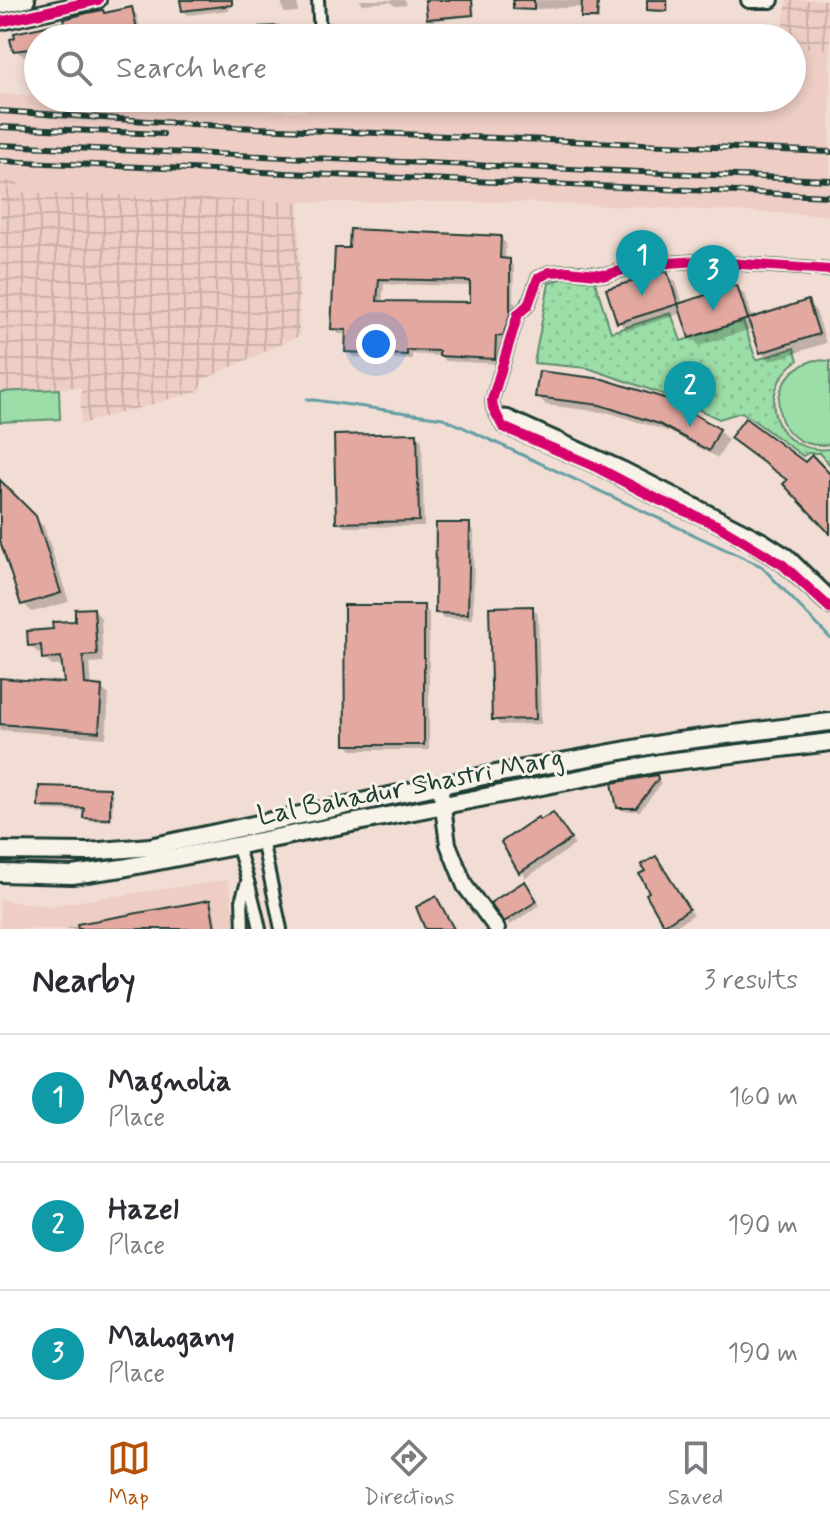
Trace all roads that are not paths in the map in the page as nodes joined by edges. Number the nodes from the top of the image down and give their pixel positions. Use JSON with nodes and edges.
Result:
{"nodes":[{"id":1,"x":27,"y":0,"type":"edge"},
{"id":2,"x":98,"y":0,"type":"edge"},
{"id":3,"x":318,"y":0,"type":"edge"},
{"id":4,"x":749,"y":0,"type":"edge"},
{"id":5,"x":771,"y":0,"type":"edge"},
{"id":6,"x":0,"y":6,"type":"edge"},
{"id":7,"x":0,"y":22,"type":"edge"},
{"id":8,"x":319,"y":24,"type":"edge"},
{"id":9,"x":830,"y":270,"type":"edge"},
{"id":10,"x":608,"y":467,"type":"junction"},
{"id":11,"x":830,"y":596,"type":"edge"},
{"id":12,"x":830,"y":608,"type":"edge"},
{"id":13,"x":830,"y":722,"type":"edge"},
{"id":14,"x":830,"y":742,"type":"edge"},
{"id":15,"x":440,"y":785,"type":"junction"},
{"id":16,"x":441,"y":805,"type":"junction"},
{"id":17,"x":262,"y":840,"type":"junction"},
{"id":18,"x":237,"y":845,"type":"junction"},
{"id":19,"x":0,"y":851,"type":"edge"},
{"id":20,"x":0,"y":873,"type":"edge"},
{"id":21,"x":247,"y":882,"type":"junction"},
{"id":22,"x":243,"y":929,"type":"edge"},
{"id":23,"x":260,"y":929,"type":"edge"},
{"id":24,"x":281,"y":929,"type":"edge"},
{"id":25,"x":497,"y":929,"type":"edge"}],
"edges":[{"from":1,"to":6,"type":"main road"},
{"from":2,"to":7,"type":"main road"},
{"from":3,"to":8,"type":"street"},
{"from":4,"to":5,"type":"main road"},
{"from":9,"to":10,"type":"street"},
{"from":10,"to":11,"type":"street"},
{"from":10,"to":12,"type":"street"},
{"from":13,"to":15,"type":"main road","name":"Lal Bahadur Shastri Marg"},
{"from":14,"to":16,"type":"main road","name":"Lal Bahadur Shastri Marg"},
{"from":15,"to":16,"type":"main road"},
{"from":15,"to":19,"type":"main road","name":"Lal Bahadur Shastri Marg"},
{"from":16,"to":17,"type":"main road","name":"Lal Bahadur Shastri Marg"},
{"from":16,"to":25,"type":"main road"},
{"from":17,"to":18,"type":"main road","name":"Lal Bahadur Shastri Marg"},
{"from":17,"to":24,"type":"street"},
{"from":18,"to":20,"type":"main road","name":"Lal Bahadur Shastri Marg"},
{"from":18,"to":21,"type":"street"},
{"from":21,"to":22,"type":"street"},
{"from":21,"to":23,"type":"street"}]}
